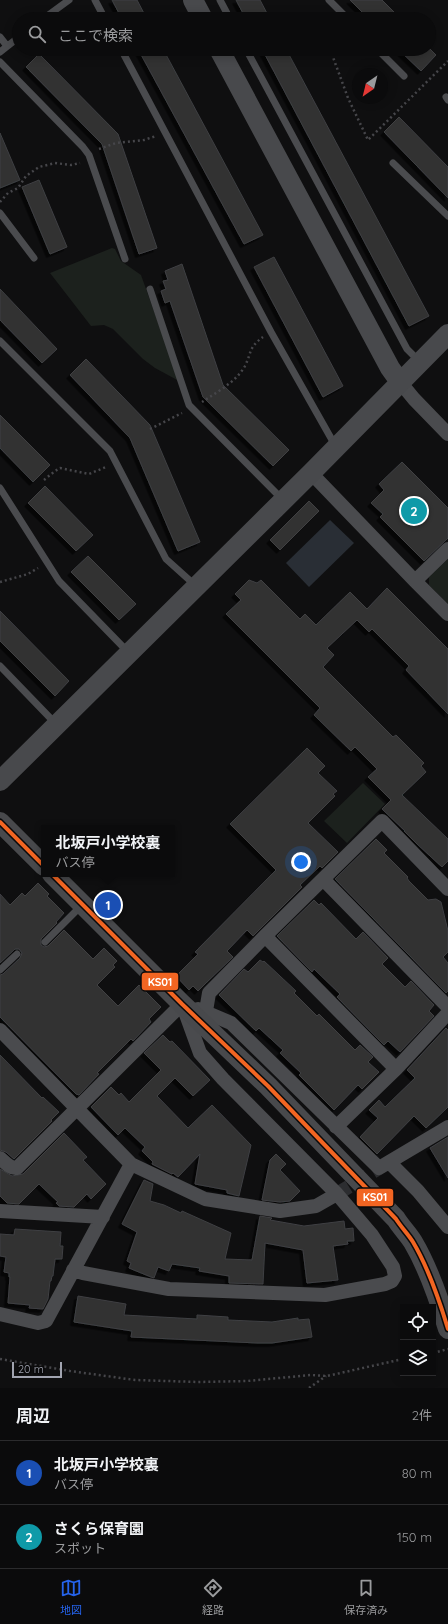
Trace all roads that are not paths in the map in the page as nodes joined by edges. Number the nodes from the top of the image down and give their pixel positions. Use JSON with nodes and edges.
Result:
{"nodes":[{"id":1,"x":69,"y":0,"type":"edge"},
{"id":2,"x":95,"y":0,"type":"edge"},
{"id":3,"x":192,"y":0,"type":"edge"},
{"id":4,"x":220,"y":0,"type":"edge"},
{"id":5,"x":329,"y":0,"type":"edge"},
{"id":6,"x":53,"y":12,"type":"edge"},
{"id":7,"x":101,"y":12,"type":"edge"},
{"id":8,"x":199,"y":12,"type":"edge"},
{"id":9,"x":226,"y":12,"type":"edge"},
{"id":10,"x":341,"y":12,"type":"edge"},
{"id":11,"x":0,"y":37,"type":"edge"},
{"id":12,"x":12,"y":42,"type":"edge"},
{"id":13,"x":7,"y":46,"type":"junction"},
{"id":14,"x":0,"y":52,"type":"edge"},
{"id":15,"x":125,"y":56,"type":"edge"},
{"id":16,"x":223,"y":56,"type":"edge"},
{"id":17,"x":250,"y":56,"type":"edge"},
{"id":18,"x":384,"y":56,"type":"edge"},
{"id":19,"x":0,"y":62,"type":"edge"},
{"id":20,"x":404,"y":76,"type":"dead end"},
{"id":21,"x":393,"y":163,"type":"dead end"},
{"id":22,"x":0,"y":213,"type":"edge"},
{"id":23,"x":448,"y":216,"type":"edge"},
{"id":24,"x":34,"y":258,"type":"dead end"},
{"id":25,"x":125,"y":259,"type":"dead end"},
{"id":26,"x":150,"y":289,"type":"dead end"},
{"id":27,"x":448,"y":334,"type":"edge"},
{"id":28,"x":0,"y":341,"type":"edge"},
{"id":29,"x":420,"y":362,"type":"junction"},
{"id":30,"x":400,"y":382,"type":"junction"},
{"id":31,"x":448,"y":434,"type":"edge"},
{"id":32,"x":336,"y":447,"type":"junction"},
{"id":33,"x":311,"y":472,"type":"junction"},
{"id":34,"x":0,"y":488,"type":"edge"},
{"id":35,"x":284,"y":500,"type":"junction"},
{"id":36,"x":448,"y":549,"type":"edge"},
{"id":37,"x":415,"y":581,"type":"junction"},
{"id":38,"x":196,"y":586,"type":"junction"},
{"id":39,"x":448,"y":614,"type":"edge"},
{"id":40,"x":128,"y":652,"type":"junction"},
{"id":41,"x":0,"y":666,"type":"edge"},
{"id":42,"x":56,"y":724,"type":"junction"},
{"id":43,"x":0,"y":780,"type":"edge"},
{"id":44,"x":0,"y":822,"type":"edge"},
{"id":45,"x":41,"y":863,"type":"edge"},
{"id":46,"x":55,"y":877,"type":"edge"},
{"id":47,"x":323,"y":879,"type":"junction"},
{"id":48,"x":448,"y":888,"type":"edge"},
{"id":49,"x":82,"y":905,"type":"junction"},
{"id":50,"x":264,"y":936,"type":"junction"},
{"id":51,"x":45,"y":942,"type":"dead end"},
{"id":52,"x":17,"y":954,"type":"dead end"},
{"id":53,"x":0,"y":970,"type":"edge"},
{"id":54,"x":182,"y":1004,"type":"junction"},
{"id":55,"x":448,"y":1007,"type":"edge"},
{"id":56,"x":206,"y":1011,"type":"junction"},
{"id":57,"x":448,"y":1013,"type":"edge"},
{"id":58,"x":0,"y":1030,"type":"edge"},
{"id":59,"x":396,"y":1069,"type":"junction"},
{"id":60,"x":78,"y":1109,"type":"junction"},
{"id":61,"x":336,"y":1127,"type":"junction"},
{"id":62,"x":448,"y":1127,"type":"edge"},
{"id":63,"x":0,"y":1158,"type":"edge"},
{"id":64,"x":389,"y":1162,"type":"junction"},
{"id":65,"x":131,"y":1164,"type":"junction"},
{"id":66,"x":337,"y":1194,"type":"junction"},
{"id":67,"x":0,"y":1211,"type":"edge"},
{"id":68,"x":103,"y":1217,"type":"junction"},
{"id":69,"x":448,"y":1227,"type":"edge"},
{"id":70,"x":73,"y":1270,"type":"junction"},
{"id":71,"x":0,"y":1314,"type":"edge"},
{"id":72,"x":448,"y":1329,"type":"edge"}],
"edges":[{"from":1,"to":6,"type":"lane"},
{"from":2,"to":7,"type":"lane"},
{"from":3,"to":8,"type":"street"},
{"from":4,"to":9,"type":"lane"},
{"from":5,"to":10,"type":"lane"},
{"from":11,"to":13,"type":"lane"},
{"from":12,"to":13,"type":"lane"},
{"from":13,"to":14,"type":"lane"},
{"from":15,"to":32,"type":"lane"},
{"from":16,"to":30,"type":"street"},
{"from":17,"to":29,"type":"lane"},
{"from":18,"to":20,"type":"lane"},
{"from":19,"to":25,"type":"lane"},
{"from":21,"to":23,"type":"lane"},
{"from":22,"to":24,"type":"lane"},
{"from":26,"to":35,"type":"lane"},
{"from":27,"to":29,"type":"street"},
{"from":28,"to":38,"type":"lane"},
{"from":29,"to":30,"type":"street"},
{"from":30,"to":31,"type":"street"},
{"from":30,"to":32,"type":"street"},
{"from":32,"to":33,"type":"street"},
{"from":33,"to":35,"type":"street"},
{"from":33,"to":37,"type":"street"},
{"from":34,"to":40,"type":"lane"},
{"from":35,"to":38,"type":"street"},
{"from":36,"to":37,"type":"street"},
{"from":37,"to":39,"type":"street"},
{"from":38,"to":40,"type":"street"},
{"from":40,"to":42,"type":"street"},
{"from":41,"to":42,"type":"lane"},
{"from":42,"to":43,"type":"street"},
{"from":44,"to":45,"type":"street"},
{"from":46,"to":49,"type":"street"},
{"from":47,"to":48,"type":"street"},
{"from":47,"to":50,"type":"street"},
{"from":47,"to":55,"type":"street"},
{"from":49,"to":51,"type":"lane"},
{"from":49,"to":54,"type":"street"},
{"from":50,"to":56,"type":"street"},
{"from":50,"to":59,"type":"street"},
{"from":52,"to":53,"type":"lane"},
{"from":54,"to":56,"type":"street"},
{"from":54,"to":60,"type":"street"},
{"from":54,"to":66,"type":"street"},
{"from":54,"to":72,"type":"street"},
{"from":56,"to":61,"type":"street"},
{"from":57,"to":59,"type":"street"},
{"from":58,"to":60,"type":"street"},
{"from":59,"to":61,"type":"street"},
{"from":60,"to":63,"type":"street"},
{"from":60,"to":65,"type":"street"},
{"from":61,"to":64,"type":"street"},
{"from":62,"to":64,"type":"street"},
{"from":64,"to":69,"type":"street"},
{"from":65,"to":66,"type":"street"},
{"from":65,"to":68,"type":"street"},
{"from":66,"to":70,"type":"street"},
{"from":67,"to":68,"type":"street"},
{"from":68,"to":70,"type":"street"},
{"from":70,"to":71,"type":"street"}]}
